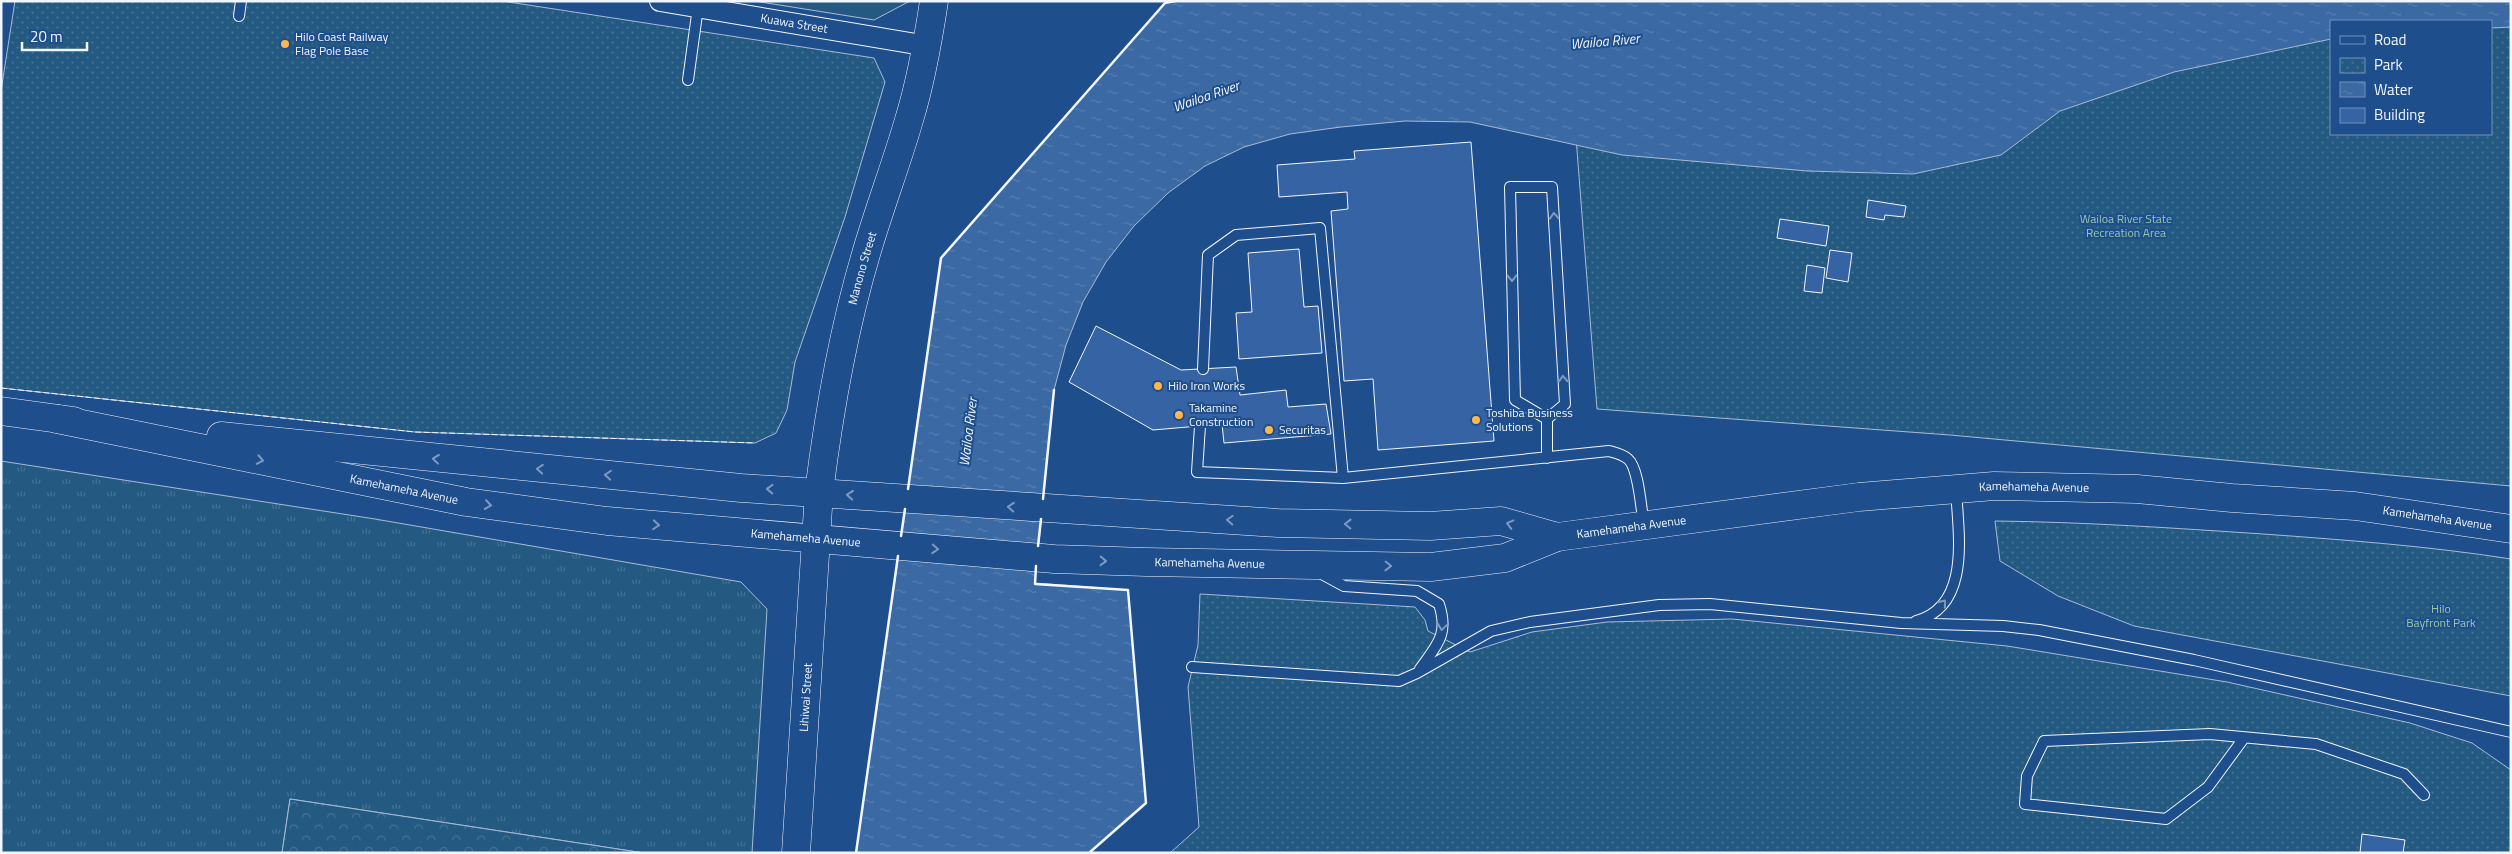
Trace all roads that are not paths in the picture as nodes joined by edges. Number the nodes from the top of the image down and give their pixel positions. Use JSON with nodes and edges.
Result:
{"nodes":[{"id":1,"x":241,"y":1,"type":"edge"},
{"id":2,"x":660,"y":1,"type":"edge"},
{"id":3,"x":934,"y":1,"type":"edge"},
{"id":4,"x":698,"y":7,"type":"junction"},
{"id":5,"x":239,"y":16,"type":"dead end"},
{"id":6,"x":928,"y":46,"type":"junction"},
{"id":7,"x":688,"y":80,"type":"dead end"},
{"id":8,"x":1204,"y":369,"type":"dead end"},
{"id":9,"x":1,"y":411,"type":"edge"},
{"id":10,"x":57,"y":419,"type":"junction"},
{"id":11,"x":1547,"y":419,"type":"junction"},
{"id":12,"x":1200,"y":426,"type":"dead end"},
{"id":13,"x":1547,"y":458,"type":"junction"},
{"id":14,"x":1343,"y":478,"type":"junction"},
{"id":15,"x":1956,"y":488,"type":"junction"},
{"id":16,"x":819,"y":492,"type":"junction"},
{"id":17,"x":1644,"y":526,"type":"junction"},
{"id":18,"x":2511,"y":529,"type":"edge"},
{"id":19,"x":1557,"y":537,"type":"junction"},
{"id":20,"x":816,"y":540,"type":"junction"},
{"id":21,"x":1304,"y":564,"type":"junction"},
{"id":22,"x":1900,"y":623,"type":"junction"},
{"id":23,"x":1192,"y":667,"type":"dead end"},
{"id":24,"x":1417,"y":674,"type":"junction"},
{"id":25,"x":2511,"y":732,"type":"edge"},
{"id":26,"x":2244,"y":738,"type":"junction"},
{"id":27,"x":2424,"y":795,"type":"dead end"},
{"id":28,"x":796,"y":853,"type":"edge"}],
"edges":[{"from":1,"to":5,"type":"lane"},
{"from":2,"to":4,"type":"street","name":"Kuawa Street"},
{"from":3,"to":6,"type":"main road","name":"Manono Street"},
{"from":4,"to":6,"type":"street","name":"Kuawa Street"},
{"from":4,"to":7,"type":"lane"},
{"from":6,"to":16,"type":"main road","name":"Manono Street"},
{"from":8,"to":14,"type":"lane"},
{"from":9,"to":10,"type":"main road","name":"Kamehameha Avenue"},
{"from":16,"to":10,"type":"main road","name":"Kamehameha Avenue","one_way":true},
{"from":10,"to":20,"type":"main road","name":"Kamehameha Avenue","one_way":true},
{"from":11,"to":11,"type":"lane","one_way":true},
{"from":11,"to":13,"type":"lane"},
{"from":12,"to":14,"type":"lane"},
{"from":13,"to":14,"type":"lane"},
{"from":13,"to":17,"type":"lane"},
{"from":15,"to":17,"type":"main road","name":"Kamehameha Avenue"},
{"from":15,"to":18,"type":"main road","name":"Kamehameha Avenue"},
{"from":22,"to":15,"type":"lane","one_way":true},
{"from":19,"to":16,"type":"main road","name":"Kamehameha Avenue","one_way":true},
{"from":16,"to":20,"type":"main road","name":"Manono Street"},
{"from":17,"to":19,"type":"main road","name":"Kamehameha Avenue"},
{"from":21,"to":19,"type":"main road","name":"Kamehameha Avenue","one_way":true},
{"from":20,"to":21,"type":"main road","name":"Kamehameha Avenue","one_way":true},
{"from":20,"to":28,"type":"main road","name":"Lihiwai Street"},
{"from":21,"to":24,"type":"lane","one_way":true},
{"from":22,"to":24,"type":"lane"},
{"from":22,"to":25,"type":"lane"},
{"from":23,"to":24,"type":"lane"},
{"from":26,"to":26,"type":"lane"},
{"from":26,"to":27,"type":"lane"}]}
